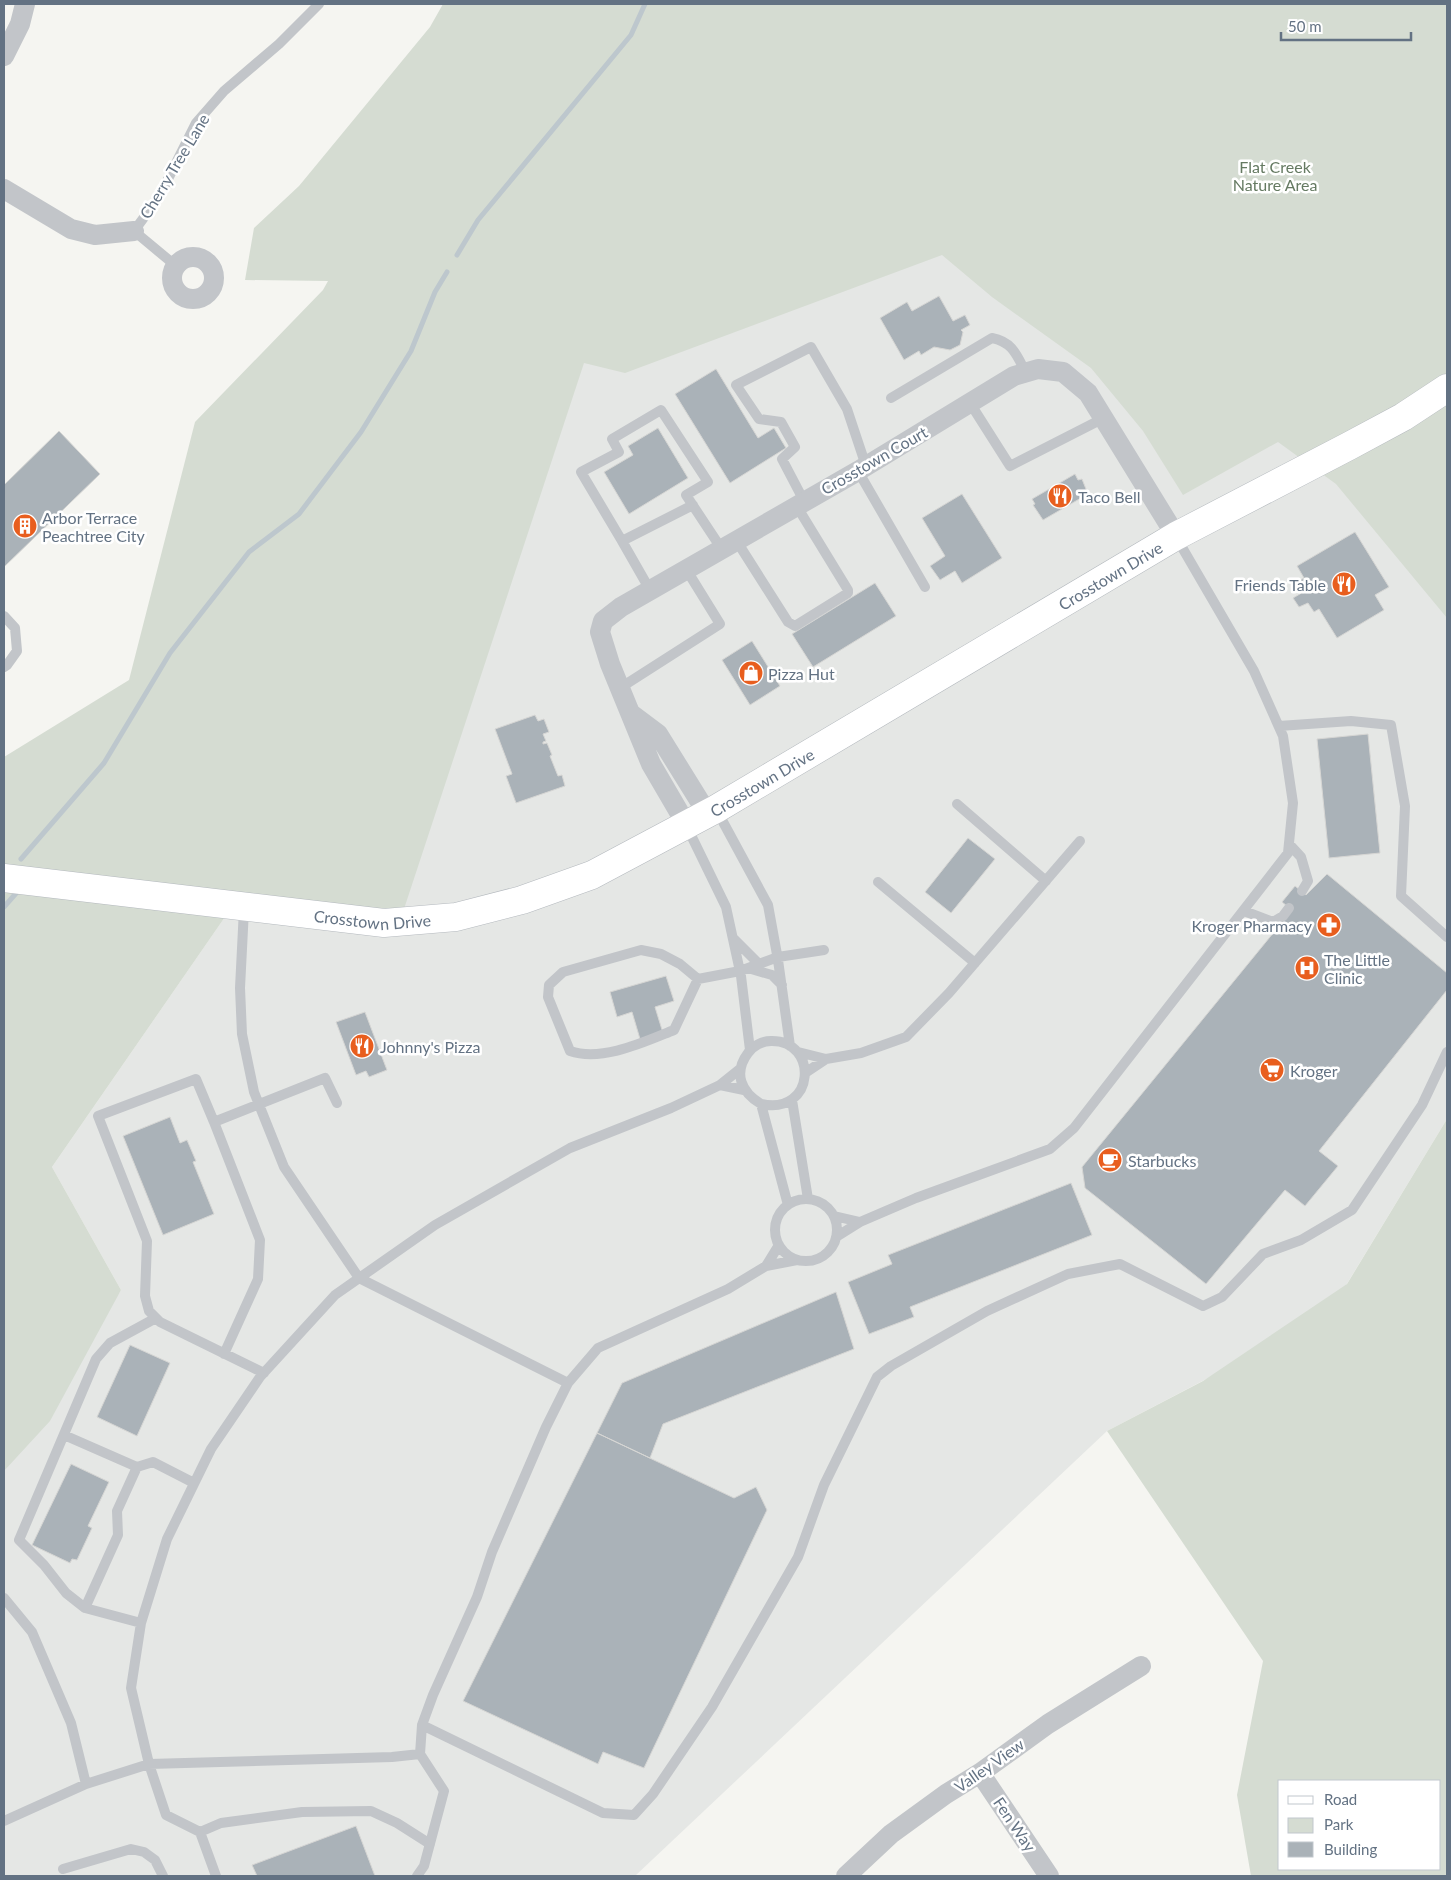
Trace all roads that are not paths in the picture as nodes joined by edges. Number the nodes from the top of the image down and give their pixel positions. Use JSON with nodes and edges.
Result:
{"nodes":[{"id":1,"x":25,"y":4,"type":"edge"},
{"id":2,"x":319,"y":4,"type":"edge"},
{"id":3,"x":4,"y":56,"type":"edge"},
{"id":4,"x":4,"y":189,"type":"edge"},
{"id":5,"x":134,"y":231,"type":"junction"},
{"id":6,"x":176,"y":266,"type":"dead end"},
{"id":7,"x":1026,"y":373,"type":"junction"},
{"id":8,"x":1447,"y":388,"type":"edge"},
{"id":9,"x":891,"y":398,"type":"dead end"},
{"id":10,"x":970,"y":403,"type":"junction"},
{"id":11,"x":1104,"y":418,"type":"junction"},
{"id":12,"x":862,"y":469,"type":"junction"},
{"id":13,"x":800,"y":503,"type":"junction"},
{"id":14,"x":693,"y":505,"type":"junction"},
{"id":15,"x":1176,"y":536,"type":"junction"},
{"id":16,"x":622,"y":542,"type":"junction"},
{"id":17,"x":729,"y":544,"type":"junction"},
{"id":18,"x":686,"y":569,"type":"junction"},
{"id":19,"x":925,"y":587,"type":"dead end"},
{"id":20,"x":650,"y":590,"type":"junction"},
{"id":21,"x":4,"y":616,"type":"edge"},
{"id":22,"x":4,"y":667,"type":"edge"},
{"id":23,"x":620,"y":688,"type":"junction"},
{"id":24,"x":1279,"y":726,"type":"junction"},
{"id":25,"x":957,"y":804,"type":"dead end"},
{"id":26,"x":703,"y":815,"type":"junction"},
{"id":27,"x":1080,"y":841,"type":"dead end"},
{"id":28,"x":1289,"y":844,"type":"junction"},
{"id":29,"x":4,"y":878,"type":"edge"},
{"id":30,"x":1046,"y":881,"type":"junction"},
{"id":31,"x":878,"y":882,"type":"dead end"},
{"id":32,"x":1302,"y":891,"type":"dead end"},
{"id":33,"x":244,"y":908,"type":"junction"},
{"id":34,"x":1289,"y":908,"type":"dead end"},
{"id":35,"x":1244,"y":911,"type":"junction"},
{"id":36,"x":1447,"y":937,"type":"edge"},
{"id":37,"x":733,"y":938,"type":"junction"},
{"id":38,"x":824,"y":950,"type":"dead end"},
{"id":39,"x":778,"y":957,"type":"junction"},
{"id":40,"x":975,"y":963,"type":"junction"},
{"id":41,"x":759,"y":964,"type":"junction"},
{"id":42,"x":744,"y":970,"type":"junction"},
{"id":43,"x":698,"y":979,"type":"junction"},
{"id":44,"x":782,"y":985,"type":"junction"},
{"id":45,"x":794,"y":1049,"type":"junction"},
{"id":46,"x":750,"y":1050,"type":"junction"},
{"id":47,"x":1447,"y":1052,"type":"edge"},
{"id":48,"x":826,"y":1060,"type":"junction"},
{"id":49,"x":740,"y":1069,"type":"junction"},
{"id":50,"x":805,"y":1073,"type":"junction"},
{"id":51,"x":720,"y":1085,"type":"junction"},
{"id":52,"x":744,"y":1090,"type":"junction"},
{"id":53,"x":792,"y":1100,"type":"junction"},
{"id":54,"x":337,"y":1103,"type":"dead end"},
{"id":55,"x":761,"y":1104,"type":"junction"},
{"id":56,"x":259,"y":1105,"type":"junction"},
{"id":57,"x":214,"y":1122,"type":"junction"},
{"id":58,"x":808,"y":1199,"type":"junction"},
{"id":59,"x":788,"y":1205,"type":"junction"},
{"id":60,"x":834,"y":1216,"type":"junction"},
{"id":61,"x":860,"y":1222,"type":"junction"},
{"id":62,"x":836,"y":1237,"type":"junction"},
{"id":63,"x":779,"y":1245,"type":"junction"},
{"id":64,"x":797,"y":1260,"type":"junction"},
{"id":65,"x":766,"y":1266,"type":"junction"},
{"id":66,"x":359,"y":1278,"type":"junction"},
{"id":67,"x":156,"y":1318,"type":"junction"},
{"id":68,"x":224,"y":1354,"type":"junction"},
{"id":69,"x":264,"y":1373,"type":"junction"},
{"id":70,"x":568,"y":1382,"type":"junction"},
{"id":71,"x":64,"y":1434,"type":"junction"},
{"id":72,"x":136,"y":1467,"type":"junction"},
{"id":73,"x":194,"y":1483,"type":"junction"},
{"id":74,"x":4,"y":1598,"type":"edge"},
{"id":75,"x":84,"y":1608,"type":"junction"},
{"id":76,"x":141,"y":1623,"type":"junction"},
{"id":77,"x":1141,"y":1666,"type":"dead end"},
{"id":78,"x":422,"y":1725,"type":"junction"},
{"id":79,"x":420,"y":1754,"type":"junction"},
{"id":80,"x":149,"y":1764,"type":"junction"},
{"id":81,"x":980,"y":1773,"type":"junction"},
{"id":82,"x":86,"y":1784,"type":"junction"},
{"id":83,"x":4,"y":1821,"type":"edge"},
{"id":84,"x":200,"y":1832,"type":"junction"},
{"id":85,"x":430,"y":1844,"type":"junction"},
{"id":86,"x":63,"y":1869,"type":"dead end"},
{"id":87,"x":163,"y":1876,"type":"edge"},
{"id":88,"x":216,"y":1876,"type":"edge"},
{"id":89,"x":417,"y":1876,"type":"edge"},
{"id":90,"x":846,"y":1876,"type":"edge"},
{"id":91,"x":1049,"y":1876,"type":"edge"}],
"edges":[{"from":1,"to":3,"type":"street"},
{"from":2,"to":5,"type":"lane","name":"Cherry Tree Lane"},
{"from":4,"to":5,"type":"street","name":"Cherry Tree Lane"},
{"from":5,"to":6,"type":"lane"},
{"from":7,"to":9,"type":"lane"},
{"from":7,"to":10,"type":"street","name":"Crosstown Court"},
{"from":7,"to":11,"type":"street","name":"Crosstown Court"},
{"from":8,"to":15,"type":"street","name":"Crosstown Drive"},
{"from":10,"to":11,"type":"lane"},
{"from":10,"to":12,"type":"street","name":"Crosstown Court"},
{"from":11,"to":15,"type":"street","name":"Crosstown Court"},
{"from":12,"to":13,"type":"street","name":"Crosstown Court"},
{"from":12,"to":13,"type":"lane"},
{"from":12,"to":19,"type":"lane"},
{"from":13,"to":17,"type":"street","name":"Crosstown Court"},
{"from":13,"to":17,"type":"lane"},
{"from":14,"to":16,"type":"lane"},
{"from":14,"to":16,"type":"lane"},
{"from":14,"to":17,"type":"lane"},
{"from":15,"to":24,"type":"lane"},
{"from":15,"to":26,"type":"street","name":"Crosstown Drive"},
{"from":16,"to":20,"type":"lane"},
{"from":17,"to":18,"type":"street","name":"Crosstown Court"},
{"from":18,"to":20,"type":"street","name":"Crosstown Court"},
{"from":18,"to":23,"type":"lane"},
{"from":20,"to":23,"type":"street","name":"Crosstown Court"},
{"from":21,"to":22,"type":"lane"},
{"from":23,"to":26,"type":"street","name":"Crosstown Court"},
{"from":24,"to":28,"type":"lane"},
{"from":24,"to":36,"type":"lane"},
{"from":25,"to":30,"type":"lane"},
{"from":26,"to":33,"type":"street","name":"Crosstown Drive"},
{"from":26,"to":37,"type":"lane"},
{"from":26,"to":39,"type":"lane"},
{"from":27,"to":30,"type":"lane"},
{"from":28,"to":32,"type":"lane"},
{"from":28,"to":35,"type":"lane"},
{"from":29,"to":33,"type":"street","name":"Crosstown Drive"},
{"from":30,"to":40,"type":"lane"},
{"from":31,"to":40,"type":"lane"},
{"from":33,"to":56,"type":"lane"},
{"from":34,"to":35,"type":"lane"},
{"from":35,"to":61,"type":"lane"},
{"from":37,"to":41,"type":"lane"},
{"from":37,"to":42,"type":"lane"},
{"from":38,"to":39,"type":"lane"},
{"from":39,"to":41,"type":"lane"},
{"from":39,"to":44,"type":"lane"},
{"from":40,"to":48,"type":"lane"},
{"from":41,"to":42,"type":"lane"},
{"from":42,"to":43,"type":"lane"},
{"from":42,"to":44,"type":"lane"},
{"from":42,"to":46,"type":"lane"},
{"from":43,"to":43,"type":"lane"},
{"from":44,"to":45,"type":"lane"},
{"from":45,"to":46,"type":"lane"},
{"from":45,"to":48,"type":"lane"},
{"from":45,"to":50,"type":"lane"},
{"from":46,"to":49,"type":"lane"},
{"from":47,"to":78,"type":"lane"},
{"from":48,"to":50,"type":"lane"},
{"from":49,"to":51,"type":"lane"},
{"from":49,"to":52,"type":"lane"},
{"from":50,"to":53,"type":"lane"},
{"from":51,"to":52,"type":"lane"},
{"from":51,"to":66,"type":"lane"},
{"from":52,"to":55,"type":"lane"},
{"from":53,"to":55,"type":"lane"},
{"from":53,"to":58,"type":"lane"},
{"from":54,"to":56,"type":"lane"},
{"from":55,"to":59,"type":"lane"},
{"from":56,"to":57,"type":"lane"},
{"from":56,"to":66,"type":"lane"},
{"from":57,"to":67,"type":"lane"},
{"from":57,"to":68,"type":"lane"},
{"from":58,"to":59,"type":"lane"},
{"from":58,"to":60,"type":"lane"},
{"from":59,"to":63,"type":"lane"},
{"from":60,"to":61,"type":"lane"},
{"from":60,"to":62,"type":"lane"},
{"from":61,"to":62,"type":"lane"},
{"from":62,"to":64,"type":"lane"},
{"from":63,"to":64,"type":"lane"},
{"from":63,"to":65,"type":"lane"},
{"from":64,"to":65,"type":"lane"},
{"from":65,"to":70,"type":"lane"},
{"from":66,"to":69,"type":"lane"},
{"from":66,"to":70,"type":"lane"},
{"from":67,"to":68,"type":"lane"},
{"from":67,"to":71,"type":"lane"},
{"from":68,"to":69,"type":"lane"},
{"from":69,"to":73,"type":"lane"},
{"from":70,"to":78,"type":"lane"},
{"from":71,"to":72,"type":"lane"},
{"from":71,"to":75,"type":"lane"},
{"from":72,"to":73,"type":"lane"},
{"from":72,"to":75,"type":"lane"},
{"from":73,"to":76,"type":"lane"},
{"from":74,"to":82,"type":"lane"},
{"from":75,"to":76,"type":"lane"},
{"from":76,"to":80,"type":"lane"},
{"from":77,"to":81,"type":"street","name":"Valley View"},
{"from":78,"to":79,"type":"lane"},
{"from":79,"to":80,"type":"lane"},
{"from":79,"to":85,"type":"lane"},
{"from":80,"to":82,"type":"lane"},
{"from":80,"to":84,"type":"lane"},
{"from":81,"to":90,"type":"street","name":"Valley View"},
{"from":81,"to":91,"type":"street","name":"Fen Way"},
{"from":82,"to":83,"type":"lane"},
{"from":84,"to":85,"type":"lane"},
{"from":84,"to":88,"type":"lane"},
{"from":85,"to":89,"type":"lane"},
{"from":86,"to":87,"type":"lane"}]}
